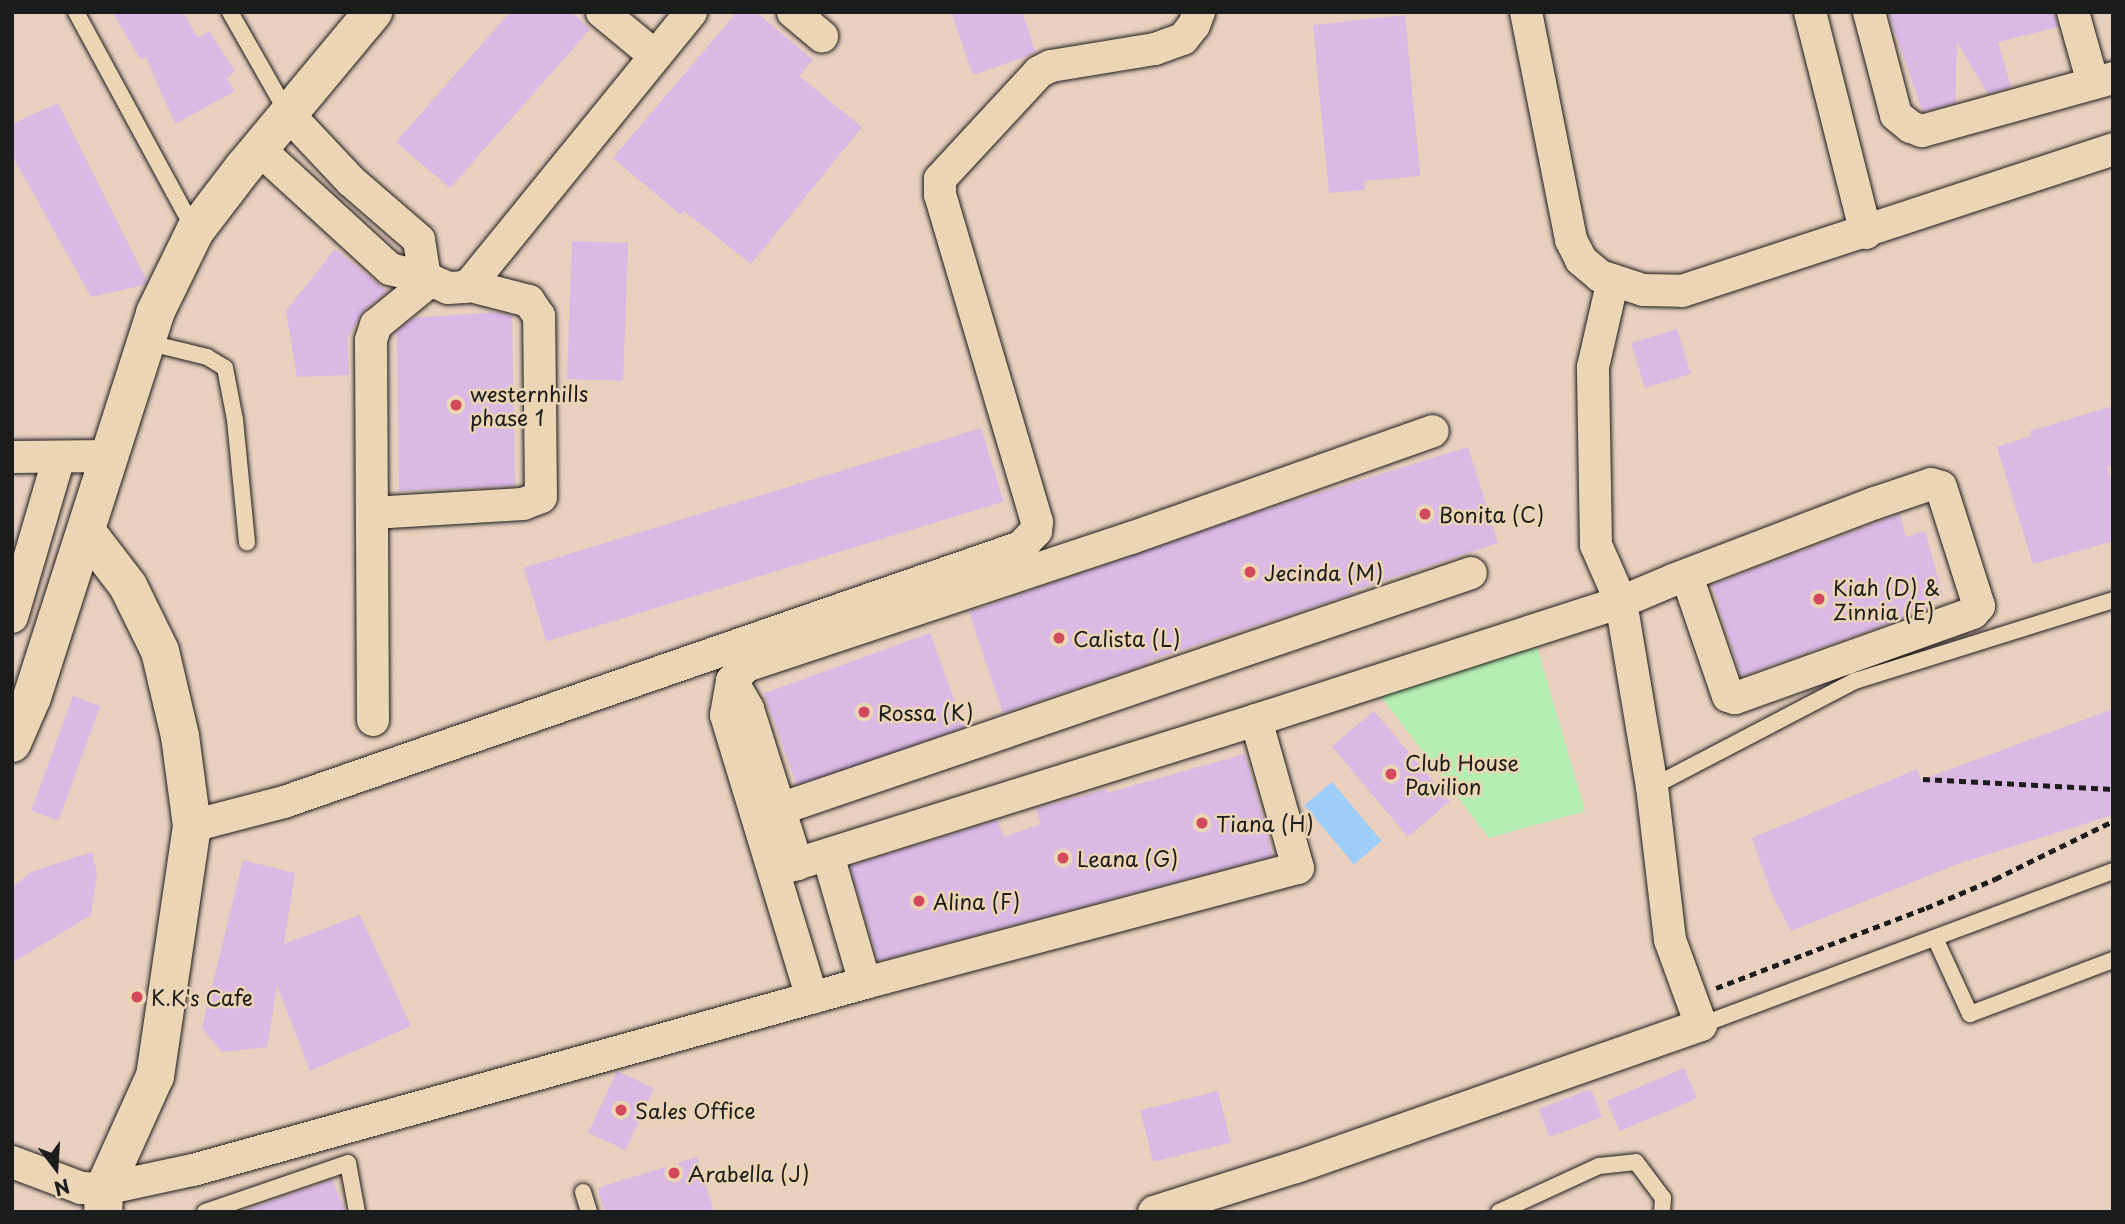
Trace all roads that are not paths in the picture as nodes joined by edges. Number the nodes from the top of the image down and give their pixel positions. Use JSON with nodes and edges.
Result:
{"nodes":[{"id":1,"x":76,"y":12,"type":"edge"},
{"id":2,"x":230,"y":12,"type":"edge"},
{"id":3,"x":373,"y":12,"type":"edge"},
{"id":4,"x":602,"y":12,"type":"edge"},
{"id":5,"x":691,"y":12,"type":"edge"},
{"id":6,"x":793,"y":12,"type":"edge"},
{"id":7,"x":1199,"y":12,"type":"edge"},
{"id":8,"x":1526,"y":12,"type":"edge"},
{"id":9,"x":1810,"y":12,"type":"edge"},
{"id":10,"x":1869,"y":12,"type":"edge"},
{"id":11,"x":2073,"y":12,"type":"edge"},
{"id":12,"x":822,"y":36,"type":"dead end"},
{"id":13,"x":654,"y":55,"type":"junction"},
{"id":14,"x":2103,"y":80,"type":"edge"},
{"id":15,"x":288,"y":114,"type":"junction"},
{"id":16,"x":258,"y":149,"type":"junction"},
{"id":17,"x":2113,"y":149,"type":"edge"},
{"id":18,"x":195,"y":231,"type":"junction"},
{"id":19,"x":1866,"y":233,"type":"junction"},
{"id":20,"x":428,"y":279,"type":"junction"},
{"id":21,"x":1614,"y":280,"type":"junction"},
{"id":22,"x":467,"y":285,"type":"junction"},
{"id":23,"x":146,"y":342,"type":"junction"},
{"id":24,"x":1433,"y":431,"type":"dead end"},
{"id":25,"x":110,"y":456,"type":"junction"},
{"id":26,"x":12,"y":457,"type":"edge"},
{"id":27,"x":59,"y":457,"type":"junction"},
{"id":28,"x":372,"y":513,"type":"junction"},
{"id":29,"x":86,"y":531,"type":"junction"},
{"id":30,"x":247,"y":542,"type":"dead end"},
{"id":31,"x":1471,"y":573,"type":"dead end"},
{"id":32,"x":1688,"y":576,"type":"junction"},
{"id":33,"x":2113,"y":600,"type":"edge"},
{"id":34,"x":1621,"y":602,"type":"junction"},
{"id":35,"x":12,"y":617,"type":"edge"},
{"id":36,"x":732,"y":681,"type":"junction"},
{"id":37,"x":373,"y":720,"type":"dead end"},
{"id":38,"x":1256,"y":720,"type":"junction"},
{"id":39,"x":12,"y":743,"type":"edge"},
{"id":40,"x":1653,"y":787,"type":"junction"},
{"id":41,"x":780,"y":809,"type":"junction"},
{"id":42,"x":192,"y":826,"type":"junction"},
{"id":43,"x":828,"y":855,"type":"junction"},
{"id":44,"x":785,"y":867,"type":"junction"},
{"id":45,"x":2113,"y":871,"type":"edge"},
{"id":46,"x":1935,"y":938,"type":"junction"},
{"id":47,"x":2113,"y":960,"type":"edge"},
{"id":48,"x":865,"y":983,"type":"junction"},
{"id":49,"x":812,"y":999,"type":"junction"},
{"id":50,"x":1697,"y":1011,"type":"junction"},
{"id":51,"x":12,"y":1162,"type":"edge"},
{"id":52,"x":583,"y":1192,"type":"dead end"},
{"id":53,"x":104,"y":1200,"type":"edge"},
{"id":54,"x":205,"y":1212,"type":"edge"},
{"id":55,"x":357,"y":1212,"type":"edge"},
{"id":56,"x":589,"y":1212,"type":"edge"},
{"id":57,"x":1154,"y":1212,"type":"edge"},
{"id":58,"x":1499,"y":1212,"type":"edge"},
{"id":59,"x":1662,"y":1212,"type":"edge"}],
"edges":[{"from":1,"to":18,"type":"lane"},
{"from":2,"to":15,"type":"lane"},
{"from":3,"to":15,"type":"street"},
{"from":4,"to":13,"type":"street"},
{"from":5,"to":13,"type":"street"},
{"from":6,"to":12,"type":"street"},
{"from":7,"to":42,"type":"street"},
{"from":8,"to":21,"type":"street"},
{"from":9,"to":19,"type":"street"},
{"from":10,"to":14,"type":"street"},
{"from":11,"to":14,"type":"street"},
{"from":13,"to":22,"type":"street"},
{"from":15,"to":16,"type":"street"},
{"from":15,"to":20,"type":"street"},
{"from":16,"to":18,"type":"street"},
{"from":16,"to":20,"type":"street"},
{"from":17,"to":19,"type":"street"},
{"from":18,"to":23,"type":"street"},
{"from":19,"to":21,"type":"street"},
{"from":20,"to":22,"type":"street"},
{"from":20,"to":28,"type":"street"},
{"from":21,"to":34,"type":"street"},
{"from":22,"to":28,"type":"street"},
{"from":23,"to":25,"type":"street"},
{"from":23,"to":30,"type":"lane"},
{"from":24,"to":36,"type":"street"},
{"from":25,"to":27,"type":"street"},
{"from":25,"to":29,"type":"street"},
{"from":26,"to":27,"type":"street"},
{"from":27,"to":35,"type":"street"},
{"from":28,"to":37,"type":"street"},
{"from":29,"to":39,"type":"street"},
{"from":29,"to":42,"type":"street"},
{"from":31,"to":41,"type":"street"},
{"from":32,"to":32,"type":"street"},
{"from":32,"to":34,"type":"street"},
{"from":33,"to":40,"type":"lane"},
{"from":34,"to":38,"type":"street"},
{"from":34,"to":40,"type":"street"},
{"from":36,"to":41,"type":"street"},
{"from":36,"to":44,"type":"street"},
{"from":38,"to":43,"type":"street"},
{"from":38,"to":48,"type":"street"},
{"from":40,"to":50,"type":"street"},
{"from":41,"to":44,"type":"street"},
{"from":42,"to":53,"type":"street"},
{"from":43,"to":44,"type":"street"},
{"from":43,"to":48,"type":"street"},
{"from":44,"to":49,"type":"street"},
{"from":45,"to":46,"type":"lane"},
{"from":46,"to":47,"type":"lane"},
{"from":46,"to":50,"type":"lane"},
{"from":48,"to":49,"type":"street"},
{"from":49,"to":53,"type":"street"},
{"from":50,"to":57,"type":"street"},
{"from":51,"to":53,"type":"street"},
{"from":52,"to":56,"type":"lane"},
{"from":54,"to":55,"type":"lane"},
{"from":58,"to":59,"type":"lane"}]}
